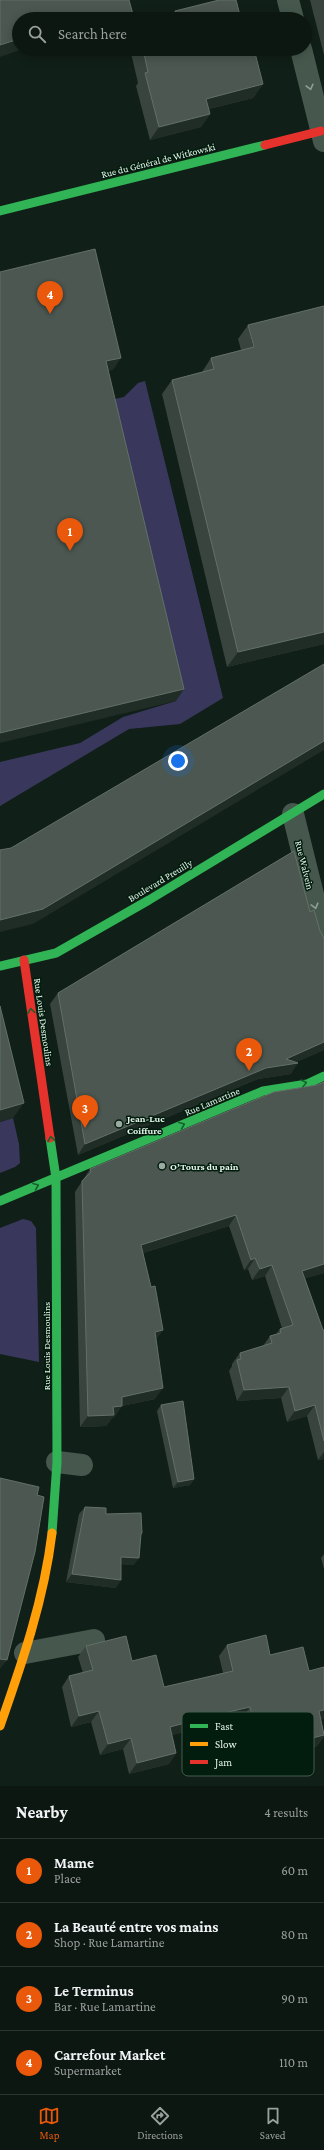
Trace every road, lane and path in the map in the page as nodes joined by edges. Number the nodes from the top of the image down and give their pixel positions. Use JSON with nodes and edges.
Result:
{"nodes":[{"id":1,"x":288,"y":0,"type":"edge"},
{"id":2,"x":291,"y":12,"type":"edge"},
{"id":3,"x":303,"y":56,"type":"edge"},
{"id":4,"x":323,"y":136,"type":"edge"},
{"id":5,"x":0,"y":211,"type":"edge"},
{"id":6,"x":324,"y":794,"type":"edge"},
{"id":7,"x":293,"y":814,"type":"junction"},
{"id":8,"x":324,"y":939,"type":"edge"},
{"id":9,"x":24,"y":960,"type":"junction"},
{"id":10,"x":0,"y":966,"type":"edge"},
{"id":11,"x":324,"y":1076,"type":"edge"},
{"id":12,"x":56,"y":1178,"type":"junction"},
{"id":13,"x":0,"y":1201,"type":"edge"},
{"id":14,"x":57,"y":1462,"type":"junction"},
{"id":15,"x":82,"y":1465,"type":"dead end"},
{"id":16,"x":94,"y":1640,"type":"dead end"},
{"id":17,"x":25,"y":1653,"type":"junction"},
{"id":18,"x":0,"y":1726,"type":"edge"}],
"edges":[{"from":1,"to":2,"type":"street"},
{"from":3,"to":4,"type":"street","one_way":true},
{"from":4,"to":5,"type":"street","name":"Rue du Général de Witkowski"},
{"from":6,"to":7,"type":"street","name":"Boulevard Preuilly"},
{"from":7,"to":8,"type":"street","name":"Rue Walvein","one_way":true},
{"from":7,"to":9,"type":"street","name":"Boulevard Preuilly"},
{"from":9,"to":10,"type":"street","name":"Boulevard Preuilly"},
{"from":12,"to":9,"type":"street","name":"Rue Louis Desmoulins","one_way":true},
{"from":12,"to":11,"type":"street","name":"Rue Lamartine","one_way":true},
{"from":13,"to":12,"type":"street","name":"Rue Lamartine","one_way":true},
{"from":12,"to":14,"type":"street","name":"Rue Louis Desmoulins"},
{"from":14,"to":15,"type":"street"},
{"from":14,"to":17,"type":"street","name":"Rue Louis Desmoulins"},
{"from":16,"to":17,"type":"street"},
{"from":17,"to":18,"type":"street","name":"Rue Louis Desmoulins"}]}
